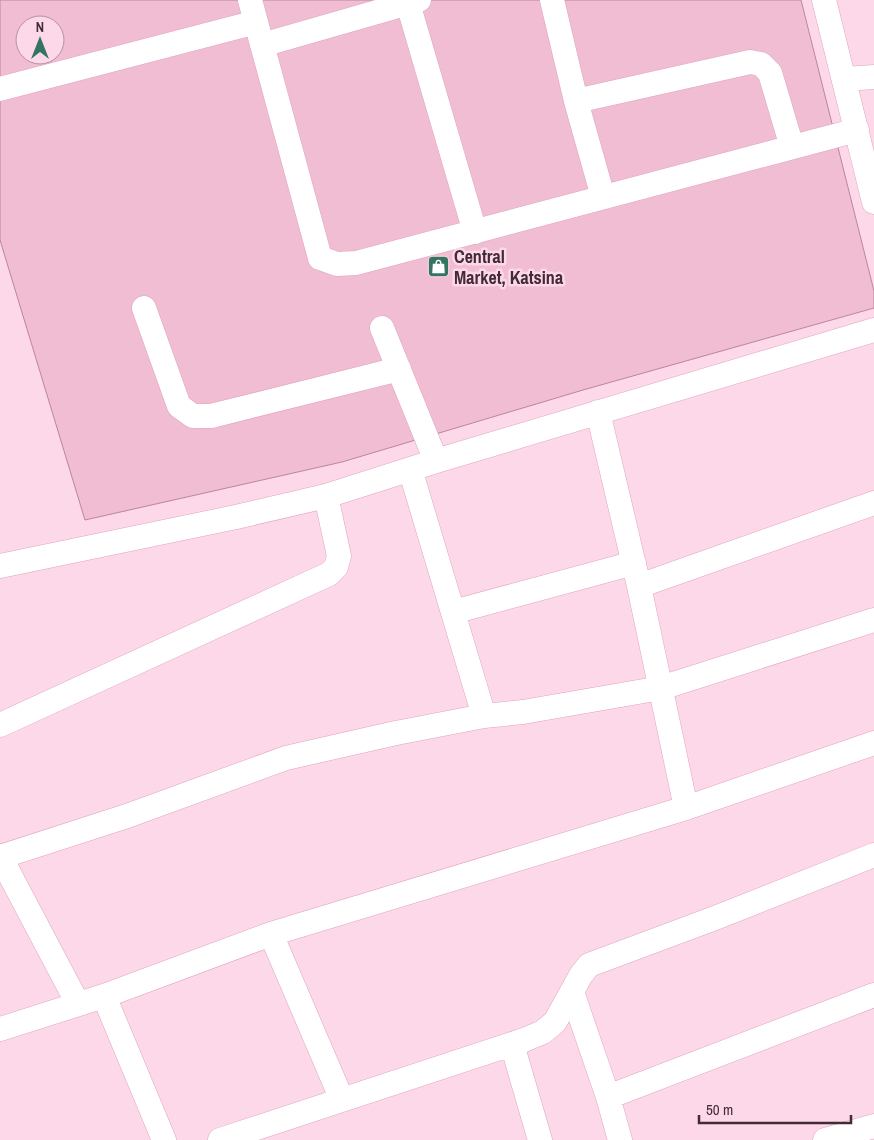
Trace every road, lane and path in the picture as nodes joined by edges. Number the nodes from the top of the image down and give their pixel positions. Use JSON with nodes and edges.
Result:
{"nodes":[{"id":1,"x":552,"y":0,"type":"edge"},
{"id":2,"x":824,"y":0,"type":"edge"},
{"id":3,"x":412,"y":1,"type":"edge"},
{"id":4,"x":252,"y":11,"type":"edge"},
{"id":5,"x":262,"y":45,"type":"junction"},
{"id":6,"x":874,"y":77,"type":"edge"},
{"id":7,"x":845,"y":79,"type":"junction"},
{"id":8,"x":0,"y":89,"type":"edge"},
{"id":9,"x":576,"y":101,"type":"junction"},
{"id":10,"x":857,"y":130,"type":"junction"},
{"id":11,"x":792,"y":147,"type":"junction"},
{"id":12,"x":603,"y":197,"type":"junction"},
{"id":13,"x":874,"y":202,"type":"edge"},
{"id":14,"x":475,"y":232,"type":"junction"},
{"id":15,"x":144,"y":308,"type":"dead end"},
{"id":16,"x":382,"y":328,"type":"dead end"},
{"id":17,"x":874,"y":330,"type":"edge"},
{"id":18,"x":399,"y":369,"type":"junction"},
{"id":19,"x":598,"y":412,"type":"junction"},
{"id":20,"x":436,"y":461,"type":"junction"},
{"id":21,"x":410,"y":469,"type":"junction"},
{"id":22,"x":326,"y":496,"type":"junction"},
{"id":23,"x":874,"y":503,"type":"edge"},
{"id":24,"x":634,"y":563,"type":"junction"},
{"id":25,"x":0,"y":566,"type":"edge"},
{"id":26,"x":639,"y":586,"type":"junction"},
{"id":27,"x":453,"y":612,"type":"junction"},
{"id":28,"x":874,"y":620,"type":"edge"},
{"id":29,"x":661,"y":688,"type":"junction"},
{"id":30,"x":484,"y":716,"type":"junction"},
{"id":31,"x":0,"y":725,"type":"edge"},
{"id":32,"x":874,"y":743,"type":"edge"},
{"id":33,"x":686,"y":808,"type":"junction"},
{"id":34,"x":874,"y":856,"type":"edge"},
{"id":35,"x":0,"y":857,"type":"edge"},
{"id":36,"x":272,"y":934,"type":"junction"},
{"id":37,"x":572,"y":992,"type":"junction"},
{"id":38,"x":874,"y":995,"type":"edge"},
{"id":39,"x":104,"y":996,"type":"junction"},
{"id":40,"x":78,"y":1004,"type":"junction"},
{"id":41,"x":0,"y":1029,"type":"edge"},
{"id":42,"x":512,"y":1044,"type":"junction"},
{"id":43,"x":608,"y":1097,"type":"junction"},
{"id":44,"x":342,"y":1100,"type":"junction"},
{"id":45,"x":874,"y":1126,"type":"edge"},
{"id":46,"x":164,"y":1140,"type":"edge"},
{"id":47,"x":220,"y":1140,"type":"edge"},
{"id":48,"x":540,"y":1140,"type":"edge"},
{"id":49,"x":620,"y":1140,"type":"edge"},
{"id":50,"x":825,"y":1140,"type":"edge"}],
"edges":[{"from":1,"to":9,"type":"street"},
{"from":2,"to":7,"type":"street"},
{"from":3,"to":5,"type":"street"},
{"from":3,"to":14,"type":"street"},
{"from":4,"to":5,"type":"street"},
{"from":4,"to":8,"type":"street"},
{"from":5,"to":14,"type":"street"},
{"from":6,"to":7,"type":"street"},
{"from":7,"to":10,"type":"street"},
{"from":9,"to":11,"type":"street"},
{"from":9,"to":12,"type":"street"},
{"from":10,"to":11,"type":"street"},
{"from":10,"to":13,"type":"street"},
{"from":11,"to":12,"type":"street"},
{"from":12,"to":14,"type":"street"},
{"from":15,"to":18,"type":"street"},
{"from":16,"to":18,"type":"street"},
{"from":17,"to":19,"type":"street"},
{"from":18,"to":20,"type":"street"},
{"from":19,"to":20,"type":"street"},
{"from":19,"to":24,"type":"street"},
{"from":20,"to":21,"type":"street"},
{"from":21,"to":22,"type":"street"},
{"from":21,"to":27,"type":"street"},
{"from":22,"to":25,"type":"street"},
{"from":22,"to":31,"type":"street"},
{"from":23,"to":26,"type":"street"},
{"from":24,"to":26,"type":"street"},
{"from":24,"to":27,"type":"street"},
{"from":26,"to":29,"type":"street"},
{"from":27,"to":30,"type":"street"},
{"from":28,"to":29,"type":"street"},
{"from":29,"to":30,"type":"street"},
{"from":29,"to":33,"type":"street"},
{"from":30,"to":35,"type":"street"},
{"from":32,"to":33,"type":"street"},
{"from":33,"to":36,"type":"street"},
{"from":34,"to":37,"type":"street"},
{"from":35,"to":40,"type":"street"},
{"from":36,"to":39,"type":"street"},
{"from":36,"to":44,"type":"street"},
{"from":37,"to":42,"type":"street"},
{"from":37,"to":43,"type":"street"},
{"from":38,"to":43,"type":"street"},
{"from":39,"to":40,"type":"street"},
{"from":39,"to":46,"type":"street"},
{"from":40,"to":41,"type":"street"},
{"from":42,"to":44,"type":"street"},
{"from":42,"to":48,"type":"street"},
{"from":43,"to":49,"type":"street"},
{"from":44,"to":47,"type":"street"},
{"from":45,"to":50,"type":"street"}]}
